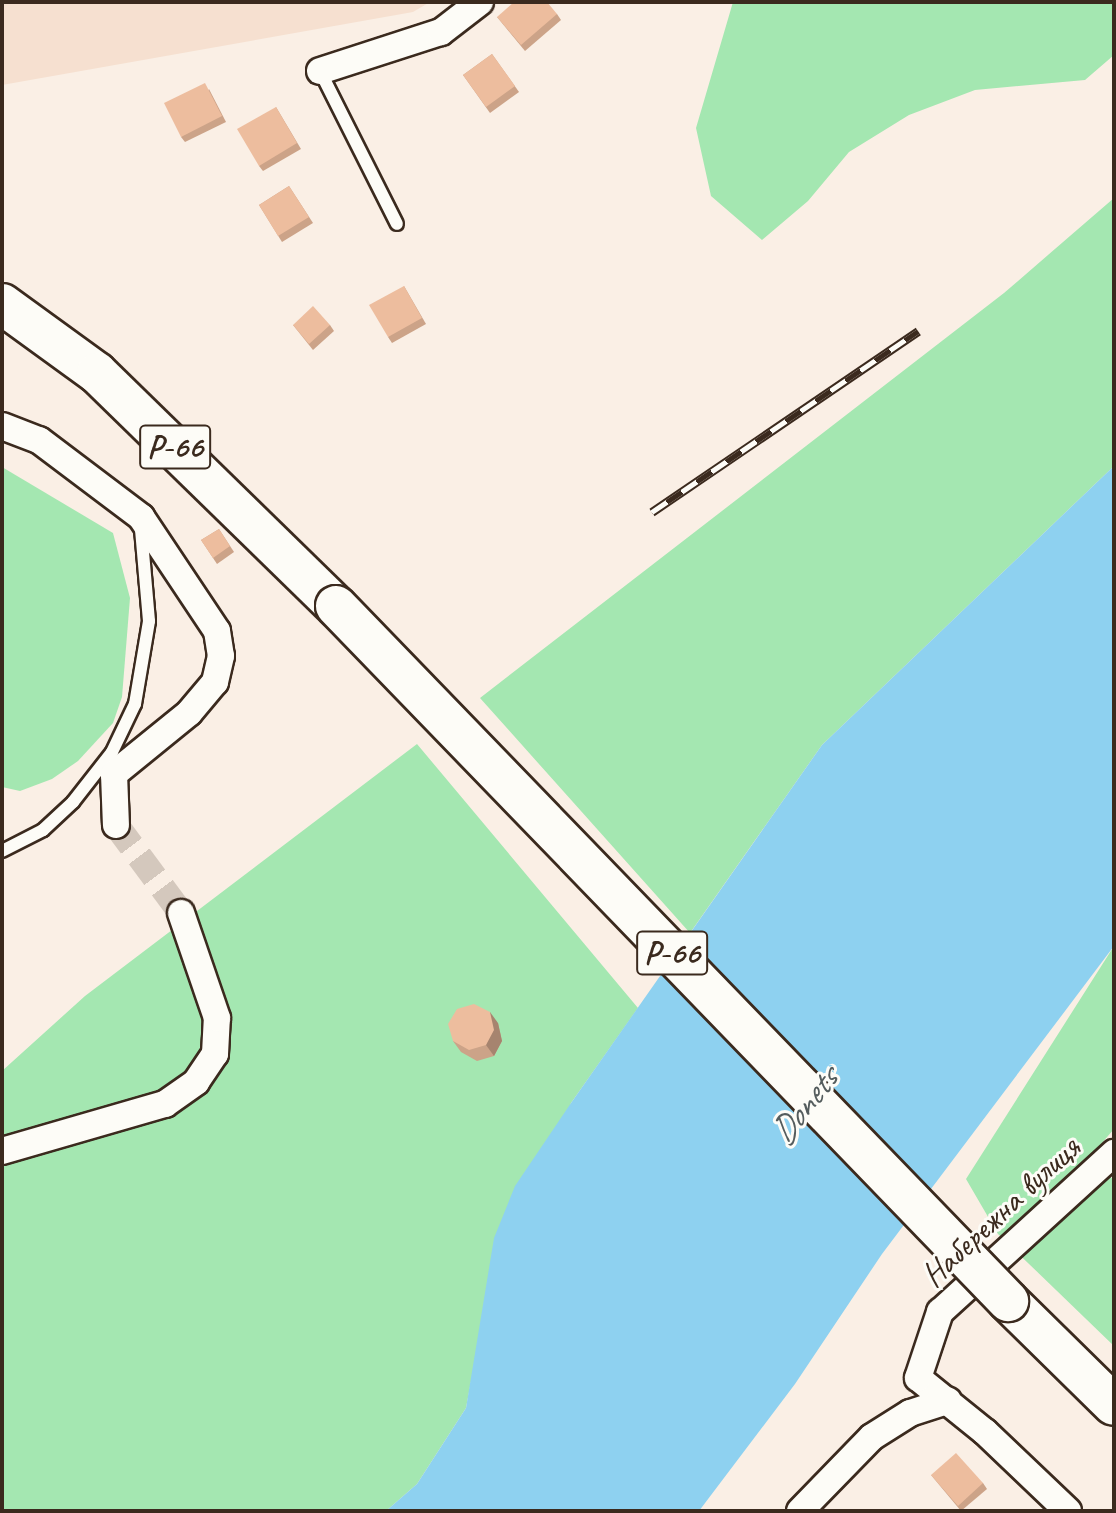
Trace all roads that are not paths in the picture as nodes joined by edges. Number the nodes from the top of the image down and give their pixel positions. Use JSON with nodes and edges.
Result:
{"nodes":[{"id":1,"x":480,"y":2,"type":"edge"},
{"id":2,"x":320,"y":71,"type":"joint"},
{"id":3,"x":397,"y":224,"type":"dead end"},
{"id":4,"x":2,"y":304,"type":"edge"},
{"id":5,"x":2,"y":426,"type":"edge"},
{"id":6,"x":141,"y":517,"type":"junction"},
{"id":7,"x":116,"y":825,"type":"tunnel mouth"},
{"id":8,"x":2,"y":851,"type":"edge"},
{"id":9,"x":181,"y":913,"type":"tunnel mouth"},
{"id":10,"x":2,"y":1151,"type":"edge"},
{"id":11,"x":1114,"y":1153,"type":"edge"},
{"id":12,"x":948,"y":1401,"type":"junction"},
{"id":13,"x":1114,"y":1405,"type":"edge"},
{"id":14,"x":800,"y":1511,"type":"edge"},
{"id":15,"x":1068,"y":1511,"type":"edge"}],
"edges":[{"from":1,"to":2,"type":"street"},
{"from":2,"to":3,"type":"lane"},
{"from":4,"to":13,"type":"main road","number":"Р-66","bridge":true},
{"from":5,"to":6,"type":"street"},
{"from":6,"to":7,"type":"street"},
{"from":6,"to":8,"type":"lane"},
{"from":9,"to":10,"type":"street"},
{"from":11,"to":12,"type":"street","name":"Набережна вулиця"},
{"from":12,"to":14,"type":"street"},
{"from":12,"to":15,"type":"street"}]}
